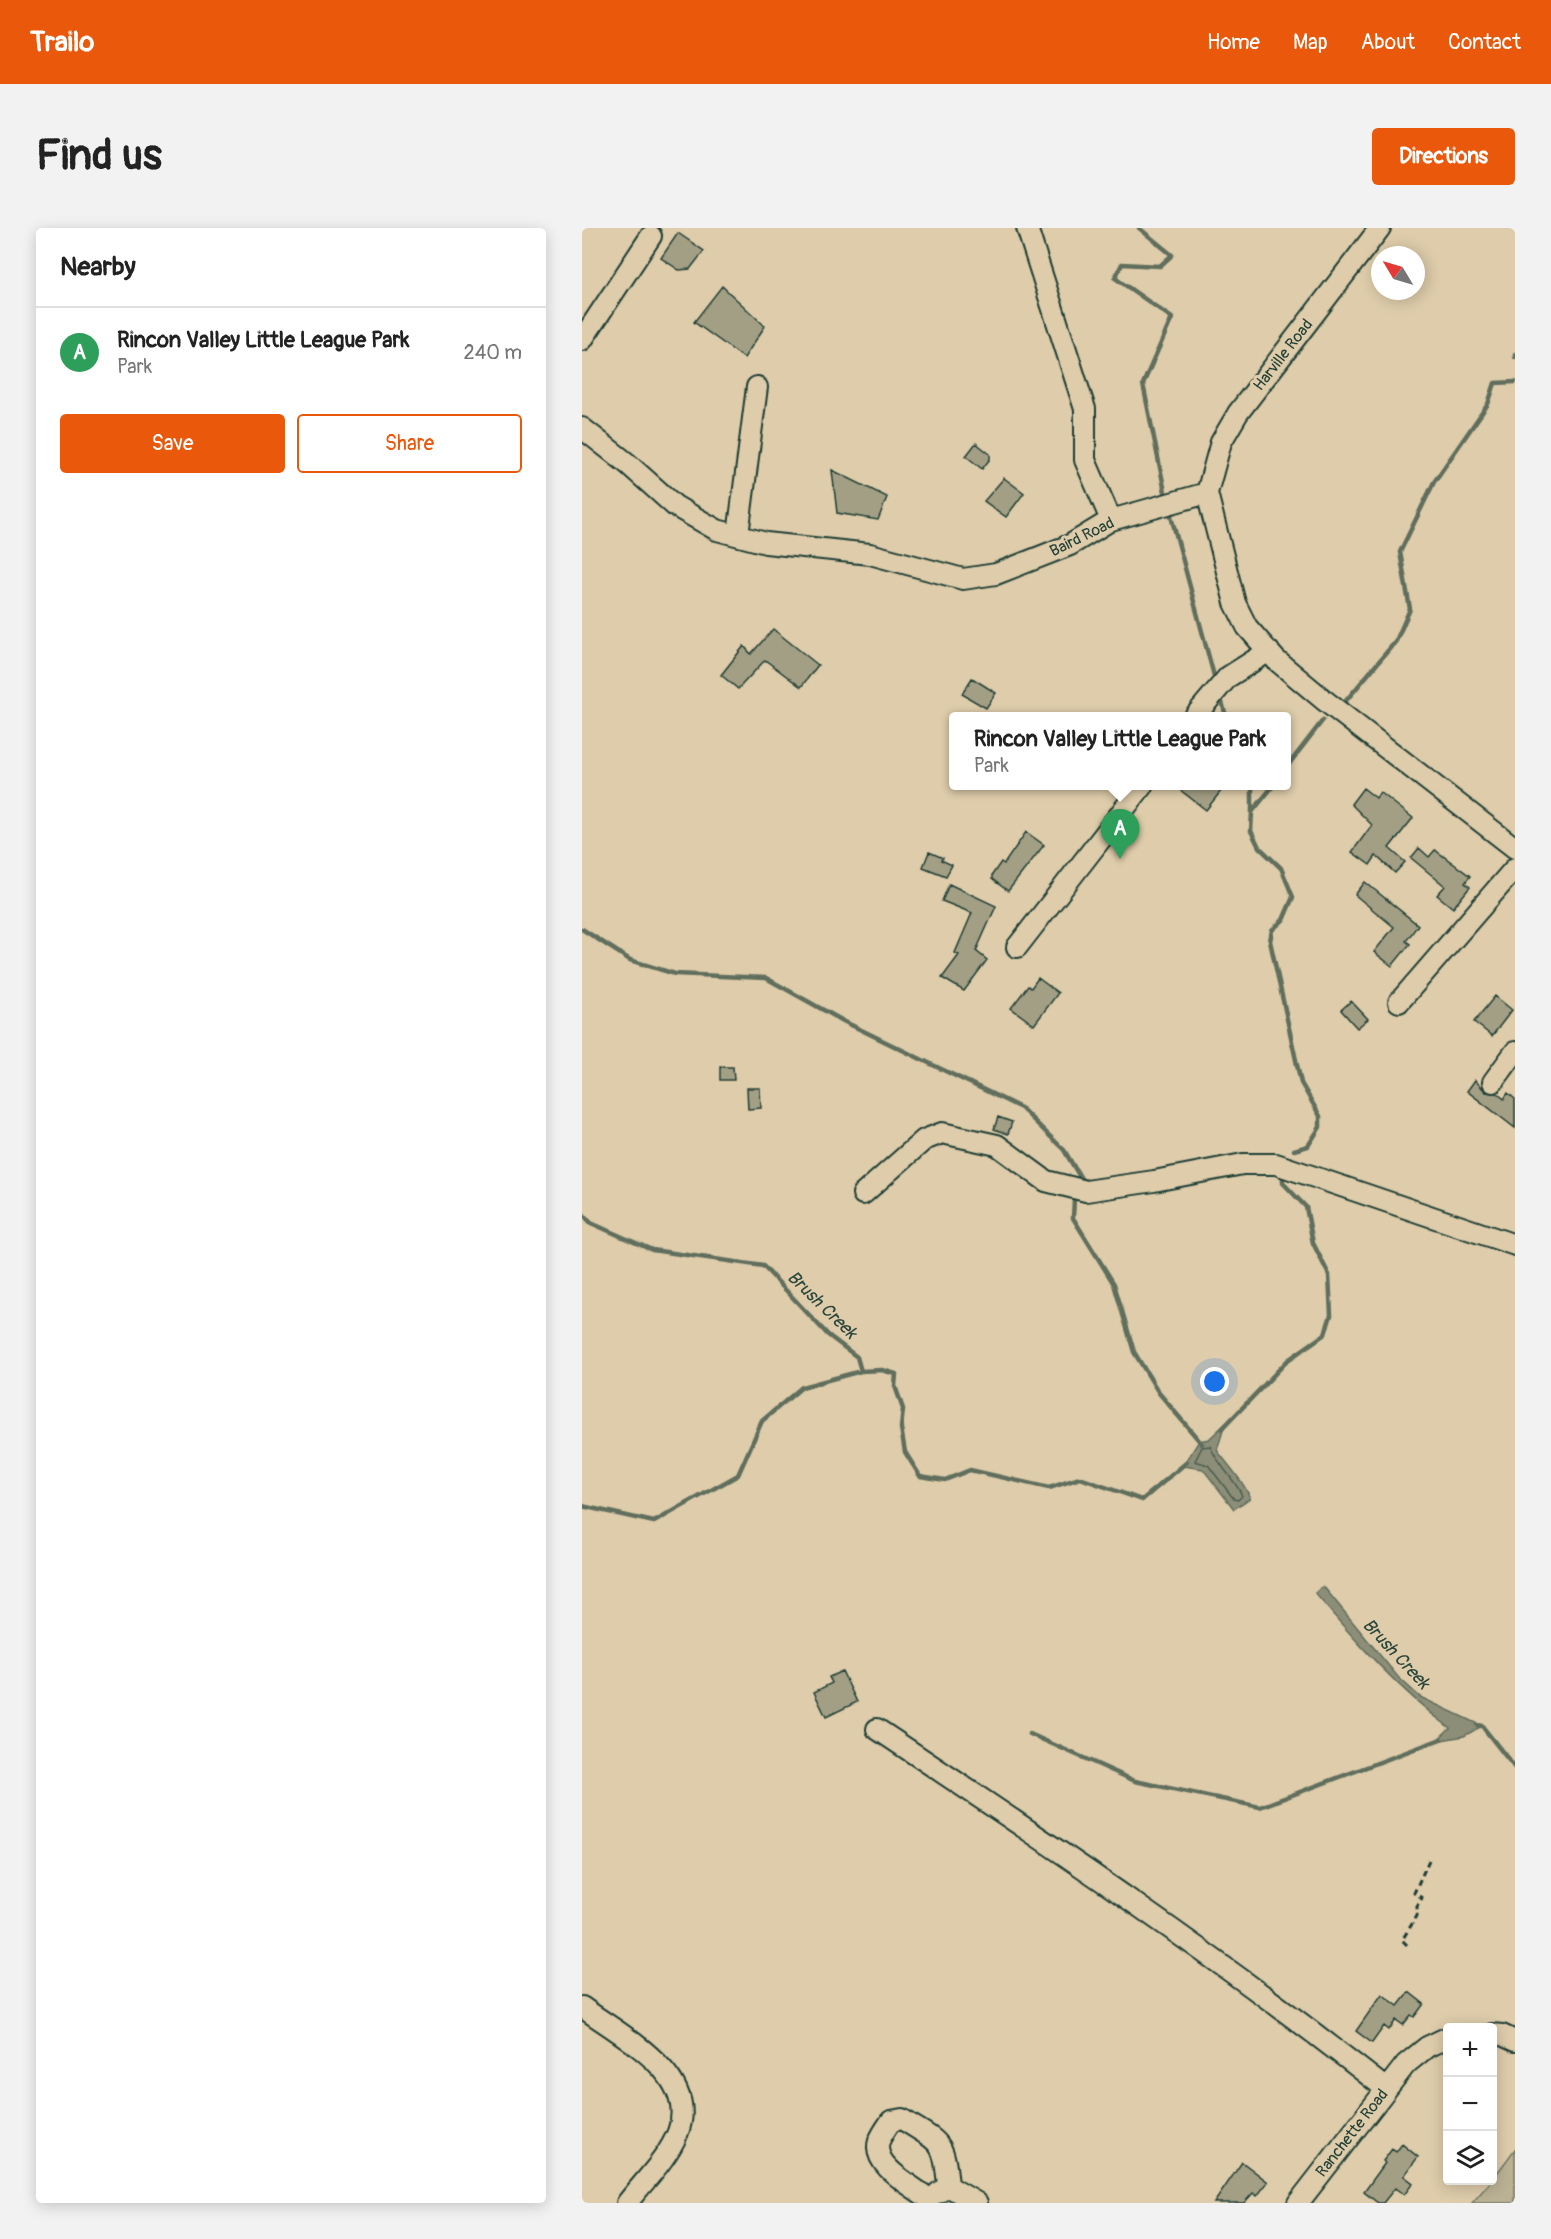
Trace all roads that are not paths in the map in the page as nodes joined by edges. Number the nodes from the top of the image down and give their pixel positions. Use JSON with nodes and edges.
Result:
{"nodes":[{"id":1,"x":1027,"y":228,"type":"edge"},
{"id":2,"x":1380,"y":228,"type":"edge"},
{"id":3,"x":651,"y":236,"type":"dead end"},
{"id":4,"x":582,"y":340,"type":"edge"},
{"id":5,"x":757,"y":387,"type":"dead end"},
{"id":6,"x":582,"y":428,"type":"edge"},
{"id":7,"x":1207,"y":493,"type":"junction"},
{"id":8,"x":1111,"y":520,"type":"junction"},
{"id":9,"x":738,"y":535,"type":"junction"},
{"id":10,"x":1269,"y":651,"type":"junction"},
{"id":11,"x":1198,"y":712,"type":"edge"},
{"id":12,"x":1139,"y":790,"type":"edge"},
{"id":13,"x":1515,"y":848,"type":"edge"},
{"id":14,"x":1515,"y":868,"type":"edge"},
{"id":15,"x":1017,"y":947,"type":"dead end"},
{"id":16,"x":1399,"y":1002,"type":"dead end"},
{"id":17,"x":1515,"y":1052,"type":"edge"},
{"id":18,"x":1493,"y":1082,"type":"dead end"},
{"id":19,"x":863,"y":1194,"type":"dead end"},
{"id":20,"x":1515,"y":1245,"type":"edge"},
{"id":21,"x":877,"y":1729,"type":"dead end"},
{"id":22,"x":582,"y":2007,"type":"edge"},
{"id":23,"x":1497,"y":2034,"type":"edge"},
{"id":24,"x":1443,"y":2039,"type":"edge"},
{"id":25,"x":1515,"y":2041,"type":"edge"},
{"id":26,"x":1386,"y":2088,"type":"junction"},
{"id":27,"x":948,"y":2186,"type":"junction"},
{"id":28,"x":928,"y":2201,"type":"edge"},
{"id":29,"x":627,"y":2203,"type":"edge"},
{"id":30,"x":977,"y":2203,"type":"edge"},
{"id":31,"x":1298,"y":2203,"type":"edge"}],
"edges":[{"from":1,"to":8,"type":"street"},
{"from":2,"to":7,"type":"street","name":"Harville Road"},
{"from":3,"to":4,"type":"street"},
{"from":5,"to":9,"type":"street"},
{"from":6,"to":9,"type":"street","name":"Baird Road"},
{"from":7,"to":8,"type":"street","name":"Baird Road"},
{"from":7,"to":10,"type":"street"},
{"from":8,"to":9,"type":"street","name":"Baird Road"},
{"from":10,"to":11,"type":"street"},
{"from":10,"to":13,"type":"street"},
{"from":12,"to":15,"type":"street"},
{"from":14,"to":16,"type":"street"},
{"from":17,"to":18,"type":"street"},
{"from":19,"to":20,"type":"street"},
{"from":21,"to":26,"type":"street"},
{"from":22,"to":29,"type":"street"},
{"from":23,"to":25,"type":"street"},
{"from":24,"to":26,"type":"street","name":"Ranchette Road"},
{"from":26,"to":31,"type":"street","name":"Ranchette Road"},
{"from":27,"to":28,"type":"street"},
{"from":27,"to":28,"type":"street"},
{"from":27,"to":30,"type":"street"}]}
